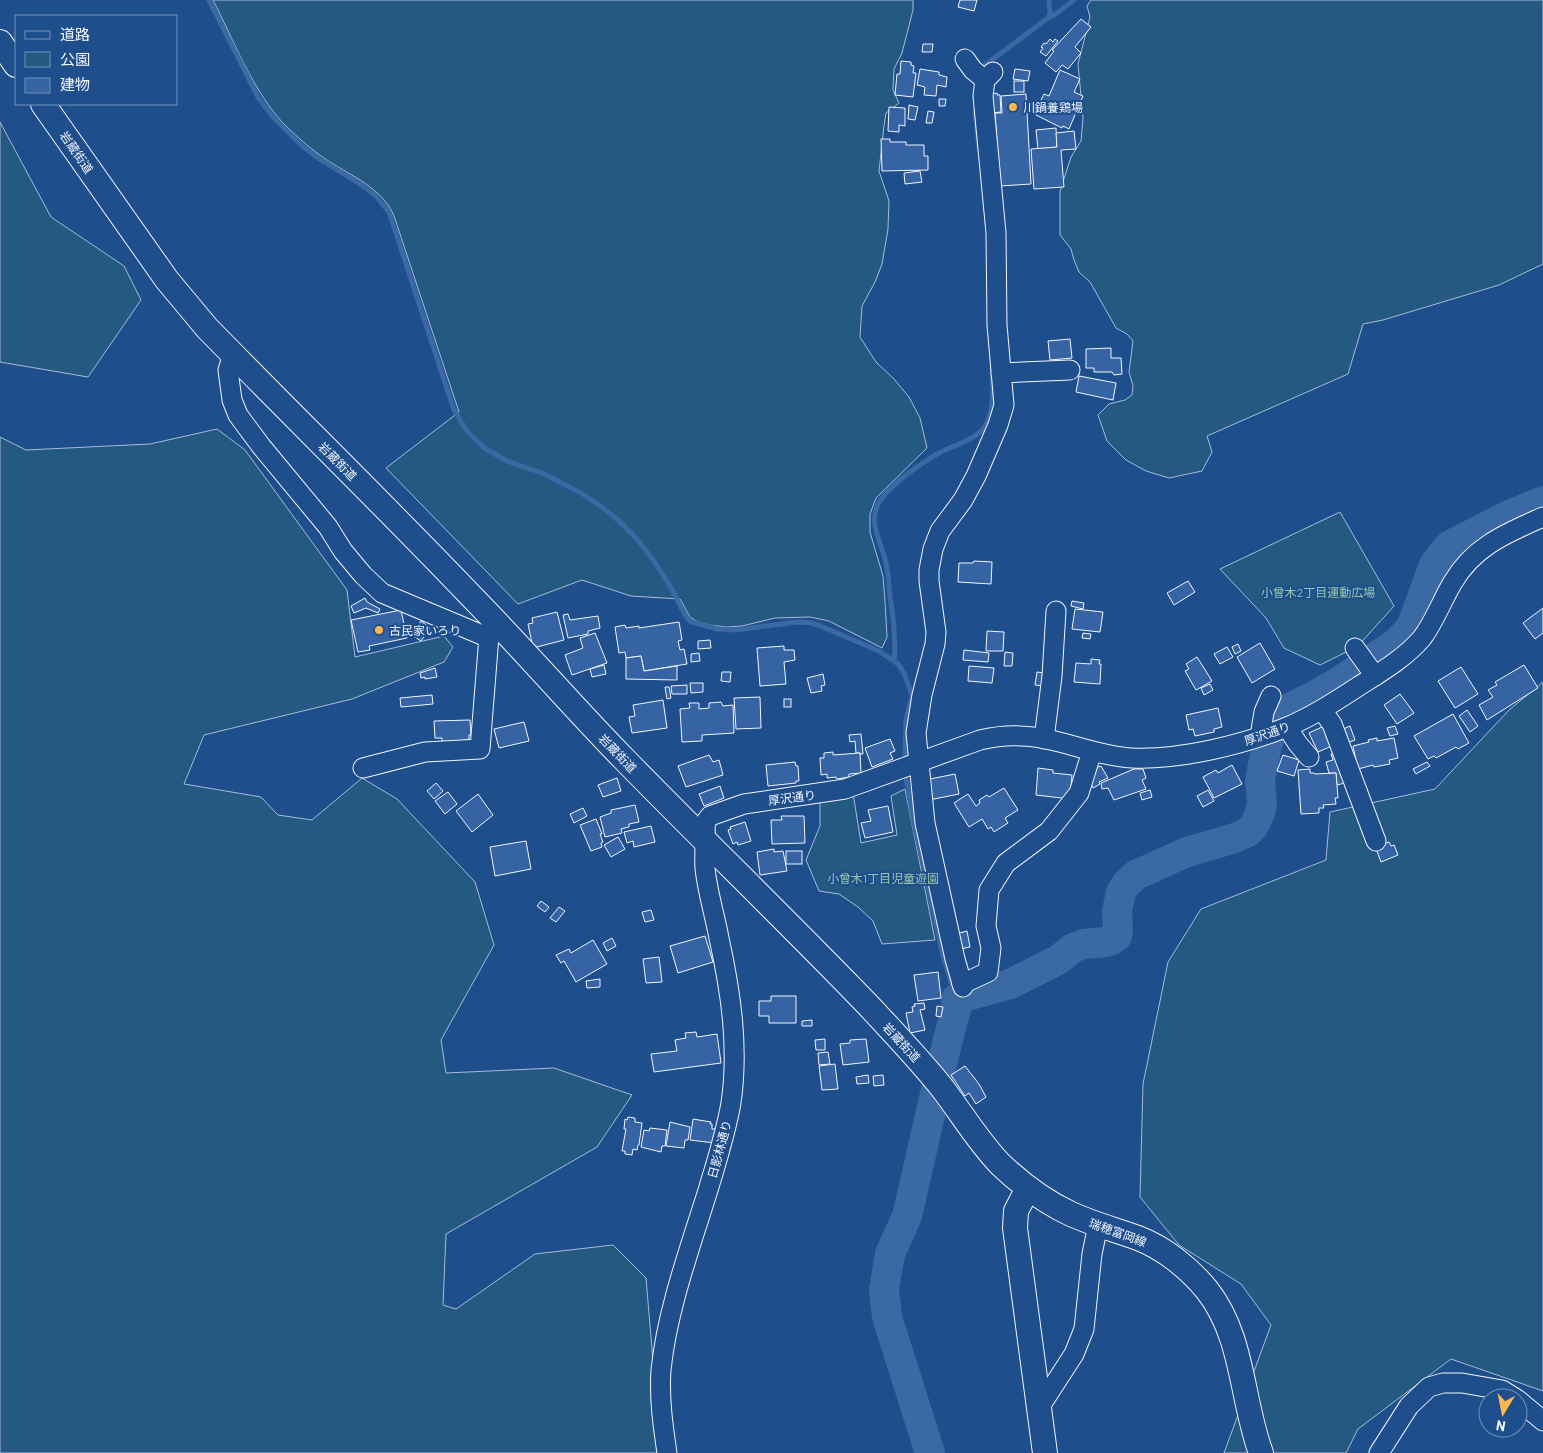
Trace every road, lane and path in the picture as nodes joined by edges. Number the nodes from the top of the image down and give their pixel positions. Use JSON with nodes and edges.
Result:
{"nodes":[{"id":1,"x":0,"y":42,"type":"edge"},
{"id":2,"x":15,"y":64,"type":"edge"},
{"id":3,"x":979,"y":72,"type":"dead end"},
{"id":4,"x":44,"y":105,"type":"edge"},
{"id":5,"x":233,"y":354,"type":"junction"},
{"id":6,"x":1070,"y":370,"type":"dead end"},
{"id":7,"x":1001,"y":374,"type":"junction"},
{"id":8,"x":1543,"y":517,"type":"edge"},
{"id":9,"x":1056,"y":611,"type":"dead end"},
{"id":10,"x":496,"y":633,"type":"junction"},
{"id":11,"x":1271,"y":696,"type":"dead end"},
{"id":12,"x":1322,"y":710,"type":"junction"},
{"id":13,"x":1287,"y":727,"type":"junction"},
{"id":14,"x":1260,"y":736,"type":"junction"},
{"id":15,"x":1044,"y":739,"type":"junction"},
{"id":16,"x":1092,"y":751,"type":"junction"},
{"id":17,"x":1309,"y":756,"type":"dead end"},
{"id":18,"x":912,"y":765,"type":"junction"},
{"id":19,"x":363,"y":768,"type":"dead end"},
{"id":20,"x":1376,"y":841,"type":"dead end"},
{"id":21,"x":706,"y":842,"type":"junction"},
{"id":22,"x":1028,"y":1188,"type":"junction"},
{"id":23,"x":1098,"y":1226,"type":"junction"},
{"id":24,"x":1491,"y":1388,"type":"edge"},
{"id":25,"x":1039,"y":1408,"type":"junction"},
{"id":26,"x":1528,"y":1408,"type":"edge"},
{"id":27,"x":1543,"y":1421,"type":"edge"},
{"id":28,"x":667,"y":1453,"type":"edge"},
{"id":29,"x":1045,"y":1453,"type":"edge"},
{"id":30,"x":1261,"y":1453,"type":"edge"},
{"id":31,"x":1380,"y":1453,"type":"edge"}],
"edges":[{"from":1,"to":2,"type":"main road"},
{"from":3,"to":7,"type":"street"},
{"from":4,"to":5,"type":"main road","name":"岩蔵街道"},
{"from":5,"to":10,"type":"main road","name":"岩蔵街道"},
{"from":5,"to":10,"type":"street"},
{"from":6,"to":7,"type":"street"},
{"from":7,"to":18,"type":"street"},
{"from":8,"to":12,"type":"street","name":"厚沢通り"},
{"from":9,"to":15,"type":"street"},
{"from":10,"to":19,"type":"street"},
{"from":10,"to":21,"type":"main road","name":"岩蔵街道"},
{"from":11,"to":14,"type":"street"},
{"from":12,"to":13,"type":"street","name":"厚沢通り"},
{"from":12,"to":20,"type":"street"},
{"from":13,"to":14,"type":"street","name":"厚沢通り"},
{"from":13,"to":17,"type":"street"},
{"from":14,"to":16,"type":"street","name":"厚沢通り"},
{"from":15,"to":16,"type":"street","name":"厚沢通り"},
{"from":15,"to":18,"type":"street","name":"厚沢通り"},
{"from":16,"to":18,"type":"street"},
{"from":18,"to":21,"type":"street","name":"厚沢通り"},
{"from":21,"to":22,"type":"main road","name":"岩蔵街道"},
{"from":21,"to":28,"type":"street","name":"日影林通り"},
{"from":22,"to":23,"type":"main road","name":"瑞穂富岡線"},
{"from":22,"to":25,"type":"main road"},
{"from":23,"to":25,"type":"street"},
{"from":23,"to":30,"type":"main road","name":"瑞穂富岡線"},
{"from":24,"to":31,"type":"street"},
{"from":25,"to":29,"type":"main road"},
{"from":26,"to":27,"type":"street"}]}
